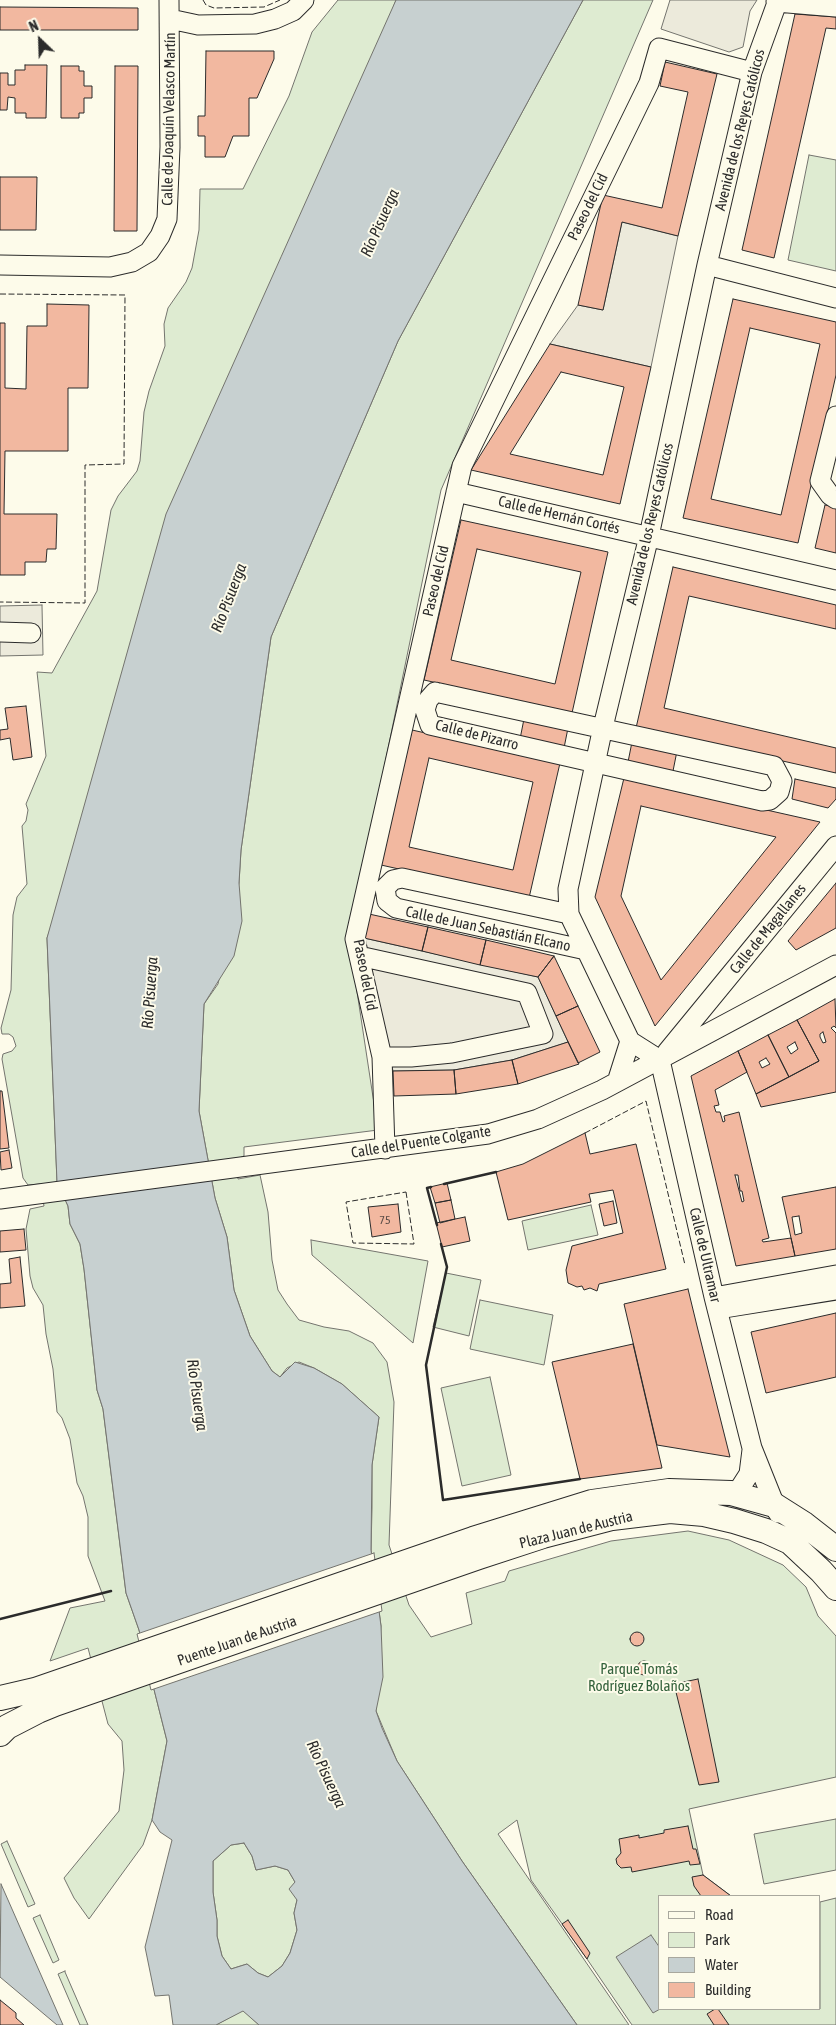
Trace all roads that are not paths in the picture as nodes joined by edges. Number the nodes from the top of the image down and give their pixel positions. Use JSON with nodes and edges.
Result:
{"nodes":[{"id":1,"x":169,"y":0,"type":"edge"},
{"id":2,"x":304,"y":0,"type":"edge"},
{"id":3,"x":777,"y":1,"type":"edge"},
{"id":4,"x":836,"y":7,"type":"edge"},
{"id":5,"x":170,"y":19,"type":"junction"},
{"id":6,"x":752,"y":72,"type":"junction"},
{"id":7,"x":0,"y":264,"type":"edge"},
{"id":8,"x":707,"y":265,"type":"junction"},
{"id":9,"x":836,"y":298,"type":"edge"},
{"id":10,"x":836,"y":416,"type":"edge"},
{"id":11,"x":456,"y":492,"type":"junction"},
{"id":12,"x":836,"y":499,"type":"edge"},
{"id":13,"x":649,"y":536,"type":"junction"},
{"id":14,"x":836,"y":580,"type":"edge"},
{"id":15,"x":0,"y":632,"type":"edge"},
{"id":16,"x":30,"y":633,"type":"dead end"},
{"id":17,"x":603,"y":727,"type":"junction"},
{"id":18,"x":596,"y":764,"type":"junction"},
{"id":19,"x":836,"y":846,"type":"edge"},
{"id":20,"x":569,"y":914,"type":"junction"},
{"id":21,"x":586,"y":950,"type":"junction"},
{"id":22,"x":359,"y":956,"type":"junction"},
{"id":23,"x":836,"y":965,"type":"edge"},
{"id":24,"x":700,"y":1012,"type":"junction"},
{"id":25,"x":717,"y":1029,"type":"junction"},
{"id":26,"x":630,"y":1041,"type":"junction"},
{"id":27,"x":382,"y":1057,"type":"junction"},
{"id":28,"x":660,"y":1060,"type":"junction"},
{"id":29,"x":617,"y":1082,"type":"junction"},
{"id":30,"x":385,"y":1148,"type":"junction"},
{"id":31,"x":0,"y":1199,"type":"edge"},
{"id":32,"x":836,"y":1275,"type":"edge"},
{"id":33,"x":836,"y":1290,"type":"edge"},
{"id":34,"x":716,"y":1303,"type":"junction"},
{"id":35,"x":752,"y":1448,"type":"junction"},
{"id":36,"x":731,"y":1493,"type":"junction"},
{"id":37,"x":774,"y":1505,"type":"junction"},
{"id":38,"x":790,"y":1542,"type":"junction"},
{"id":39,"x":476,"y":1548,"type":"junction"},
{"id":40,"x":836,"y":1549,"type":"edge"},
{"id":41,"x":836,"y":1588,"type":"edge"},
{"id":42,"x":52,"y":1695,"type":"junction"},
{"id":43,"x":0,"y":1698,"type":"edge"},
{"id":44,"x":0,"y":1734,"type":"edge"}],
"edges":[{"from":1,"to":5,"type":"street","name":"Calle de Joaquín Velasco Martín"},
{"from":2,"to":5,"type":"street"},
{"from":3,"to":4,"type":"street"},
{"from":3,"to":6,"type":"street","name":"Avenida de los Reyes Católicos"},
{"from":5,"to":7,"type":"street","name":"Calle de Joaquín Velasco Martín"},
{"from":6,"to":8,"type":"street","name":"Avenida de los Reyes Católicos"},
{"from":6,"to":11,"type":"street","name":"Paseo del Cid"},
{"from":8,"to":9,"type":"street"},
{"from":8,"to":13,"type":"street","name":"Avenida de los Reyes Católicos"},
{"from":10,"to":12,"type":"street"},
{"from":11,"to":13,"type":"street","name":"Calle de Hernán Cortés"},
{"from":11,"to":22,"type":"street","name":"Paseo del Cid"},
{"from":13,"to":14,"type":"street","name":"Calle de Hernán Cortés"},
{"from":13,"to":17,"type":"street","name":"Avenida de los Reyes Católicos"},
{"from":15,"to":16,"type":"street"},
{"from":17,"to":18,"type":"street","name":"Avenida de los Reyes Católicos"},
{"from":17,"to":18,"type":"street","name":"Calle de Pizarro"},
{"from":17,"to":18,"type":"street","name":"Calle de Pizarro"},
{"from":18,"to":20,"type":"street","name":"Avenida de los Reyes Católicos"},
{"from":19,"to":24,"type":"street","name":"Calle de Magallanes"},
{"from":20,"to":21,"type":"street","name":"Avenida de los Reyes Católicos"},
{"from":20,"to":21,"type":"street","name":"Calle de Juan Sebastián Elcano"},
{"from":21,"to":26,"type":"street","name":"Avenida de los Reyes Católicos"},
{"from":22,"to":27,"type":"street","name":"Paseo del Cid"},
{"from":22,"to":27,"type":"street"},
{"from":23,"to":25,"type":"street","name":"Calle del Puente Colgante"},
{"from":24,"to":25,"type":"street"},
{"from":24,"to":28,"type":"street","name":"Calle de Magallanes"},
{"from":25,"to":28,"type":"street","name":"Calle del Puente Colgante"},
{"from":26,"to":28,"type":"street"},
{"from":26,"to":29,"type":"street"},
{"from":27,"to":30,"type":"street","name":"Paseo del Cid"},
{"from":28,"to":29,"type":"street","name":"Calle del Puente Colgante"},
{"from":28,"to":34,"type":"street","name":"Calle de Ultramar"},
{"from":29,"to":30,"type":"street","name":"Calle del Puente Colgante"},
{"from":30,"to":31,"type":"street","name":"Calle del Puente Colgante"},
{"from":32,"to":34,"type":"street"},
{"from":33,"to":34,"type":"street"},
{"from":34,"to":35,"type":"street","name":"Calle de Ultramar"},
{"from":35,"to":36,"type":"street","name":"Calle de Ultramar"},
{"from":35,"to":37,"type":"street","name":"Calle de Ultramar"},
{"from":36,"to":37,"type":"main road","name":"Plaza Juan de Austria"},
{"from":36,"to":39,"type":"main road","name":"Plaza Juan de Austria"},
{"from":37,"to":38,"type":"street","name":"Plaza Juan de Austria"},
{"from":37,"to":40,"type":"main road","name":"Plaza Juan de Austria"},
{"from":38,"to":39,"type":"main road","name":"Plaza Juan de Austria"},
{"from":38,"to":41,"type":"main road","name":"Plaza Juan de Austria"},
{"from":39,"to":42,"type":"main road","name":"Puente Juan de Austria"},
{"from":42,"to":43,"type":"main road","name":"Puente Juan de Austria"},
{"from":42,"to":44,"type":"main road","name":"Puente Juan de Austria"}]}
